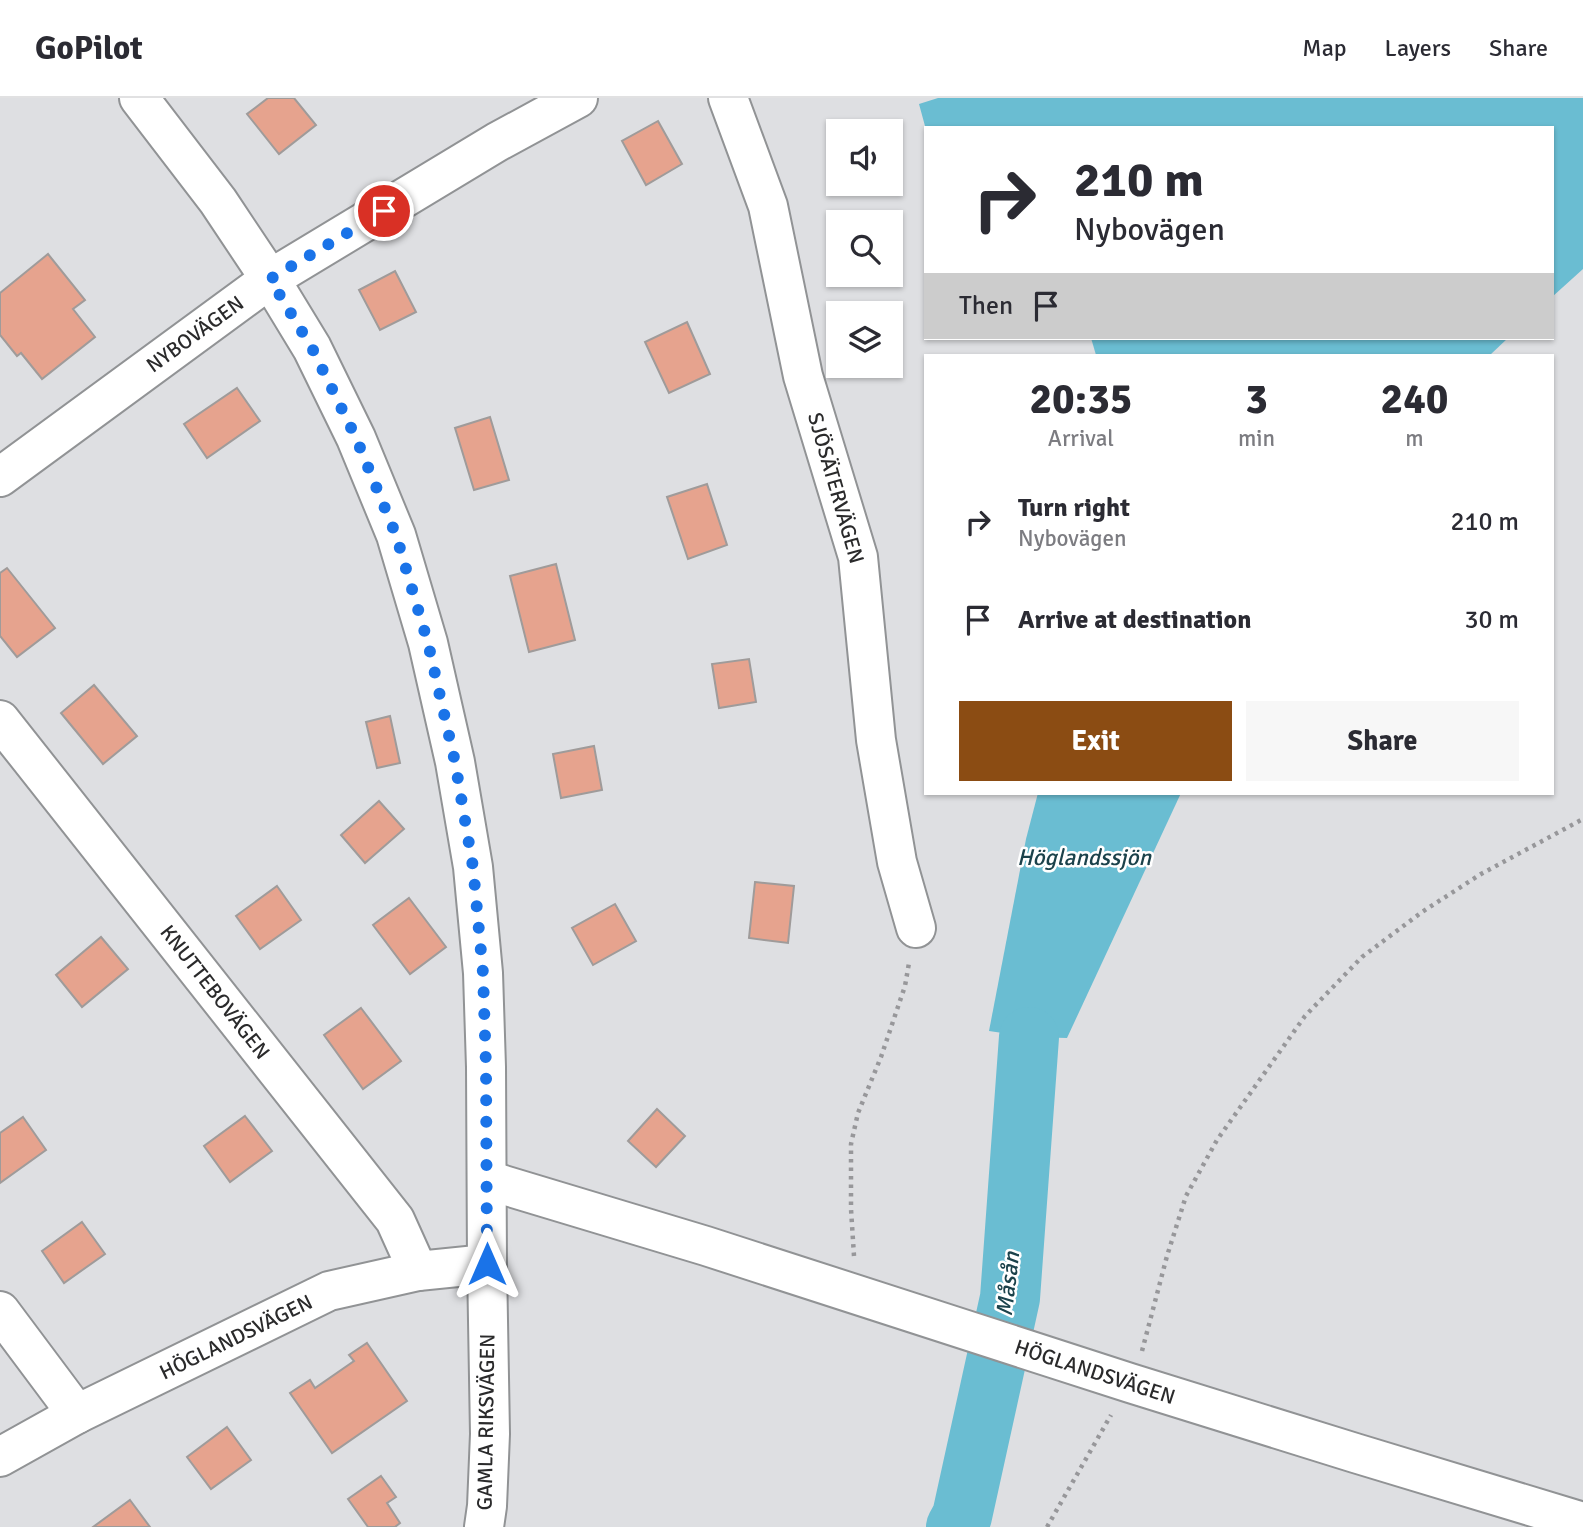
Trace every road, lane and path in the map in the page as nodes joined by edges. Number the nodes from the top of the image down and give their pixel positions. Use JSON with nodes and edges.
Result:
{"nodes":[{"id":1,"x":139,"y":98,"type":"edge"},
{"id":2,"x":578,"y":98,"type":"edge"},
{"id":3,"x":728,"y":98,"type":"edge"},
{"id":4,"x":270,"y":279,"type":"junction"},
{"id":5,"x":0,"y":477,"type":"edge"},
{"id":6,"x":0,"y":720,"type":"edge"},
{"id":7,"x":1583,"y":819,"type":"edge"},
{"id":8,"x":916,"y":928,"type":"joint"},
{"id":9,"x":487,"y":1180,"type":"junction"},
{"id":10,"x":487,"y":1264,"type":"junction"},
{"id":11,"x":418,"y":1271,"type":"junction"},
{"id":12,"x":856,"y":1295,"type":"junction"},
{"id":13,"x":0,"y":1311,"type":"edge"},
{"id":14,"x":1130,"y":1383,"type":"junction"},
{"id":15,"x":77,"y":1414,"type":"junction"},
{"id":16,"x":0,"y":1457,"type":"edge"},
{"id":17,"x":1583,"y":1521,"type":"edge"},
{"id":18,"x":484,"y":1527,"type":"edge"},
{"id":19,"x":1047,"y":1527,"type":"edge"}],
"edges":[{"from":1,"to":4,"type":"street","name":"GAMLA RIKSVÄGEN"},
{"from":2,"to":4,"type":"street","name":"NYBOVÄGEN"},
{"from":3,"to":8,"type":"street","name":"SJÖSÄTERVÄGEN"},
{"from":4,"to":5,"type":"street","name":"NYBOVÄGEN"},
{"from":4,"to":9,"type":"street","name":"GAMLA RIKSVÄGEN"},
{"from":6,"to":11,"type":"street","name":"KNUTTEBOVÄGEN"},
{"from":7,"to":14,"type":"path"},
{"from":8,"to":12,"type":"path"},
{"from":9,"to":10,"type":"street","name":"GAMLA RIKSVÄGEN"},
{"from":9,"to":12,"type":"street","name":"HÖGLANDSVÄGEN"},
{"from":10,"to":11,"type":"street","name":"HÖGLANDSVÄGEN"},
{"from":10,"to":18,"type":"street","name":"GAMLA RIKSVÄGEN"},
{"from":11,"to":15,"type":"street","name":"HÖGLANDSVÄGEN"},
{"from":12,"to":14,"type":"street","name":"HÖGLANDSVÄGEN"},
{"from":13,"to":15,"type":"street"},
{"from":14,"to":17,"type":"street","name":"HÖGLANDSVÄGEN"},
{"from":14,"to":19,"type":"path"},
{"from":15,"to":16,"type":"street","name":"HÖGLANDSVÄGEN"}]}
